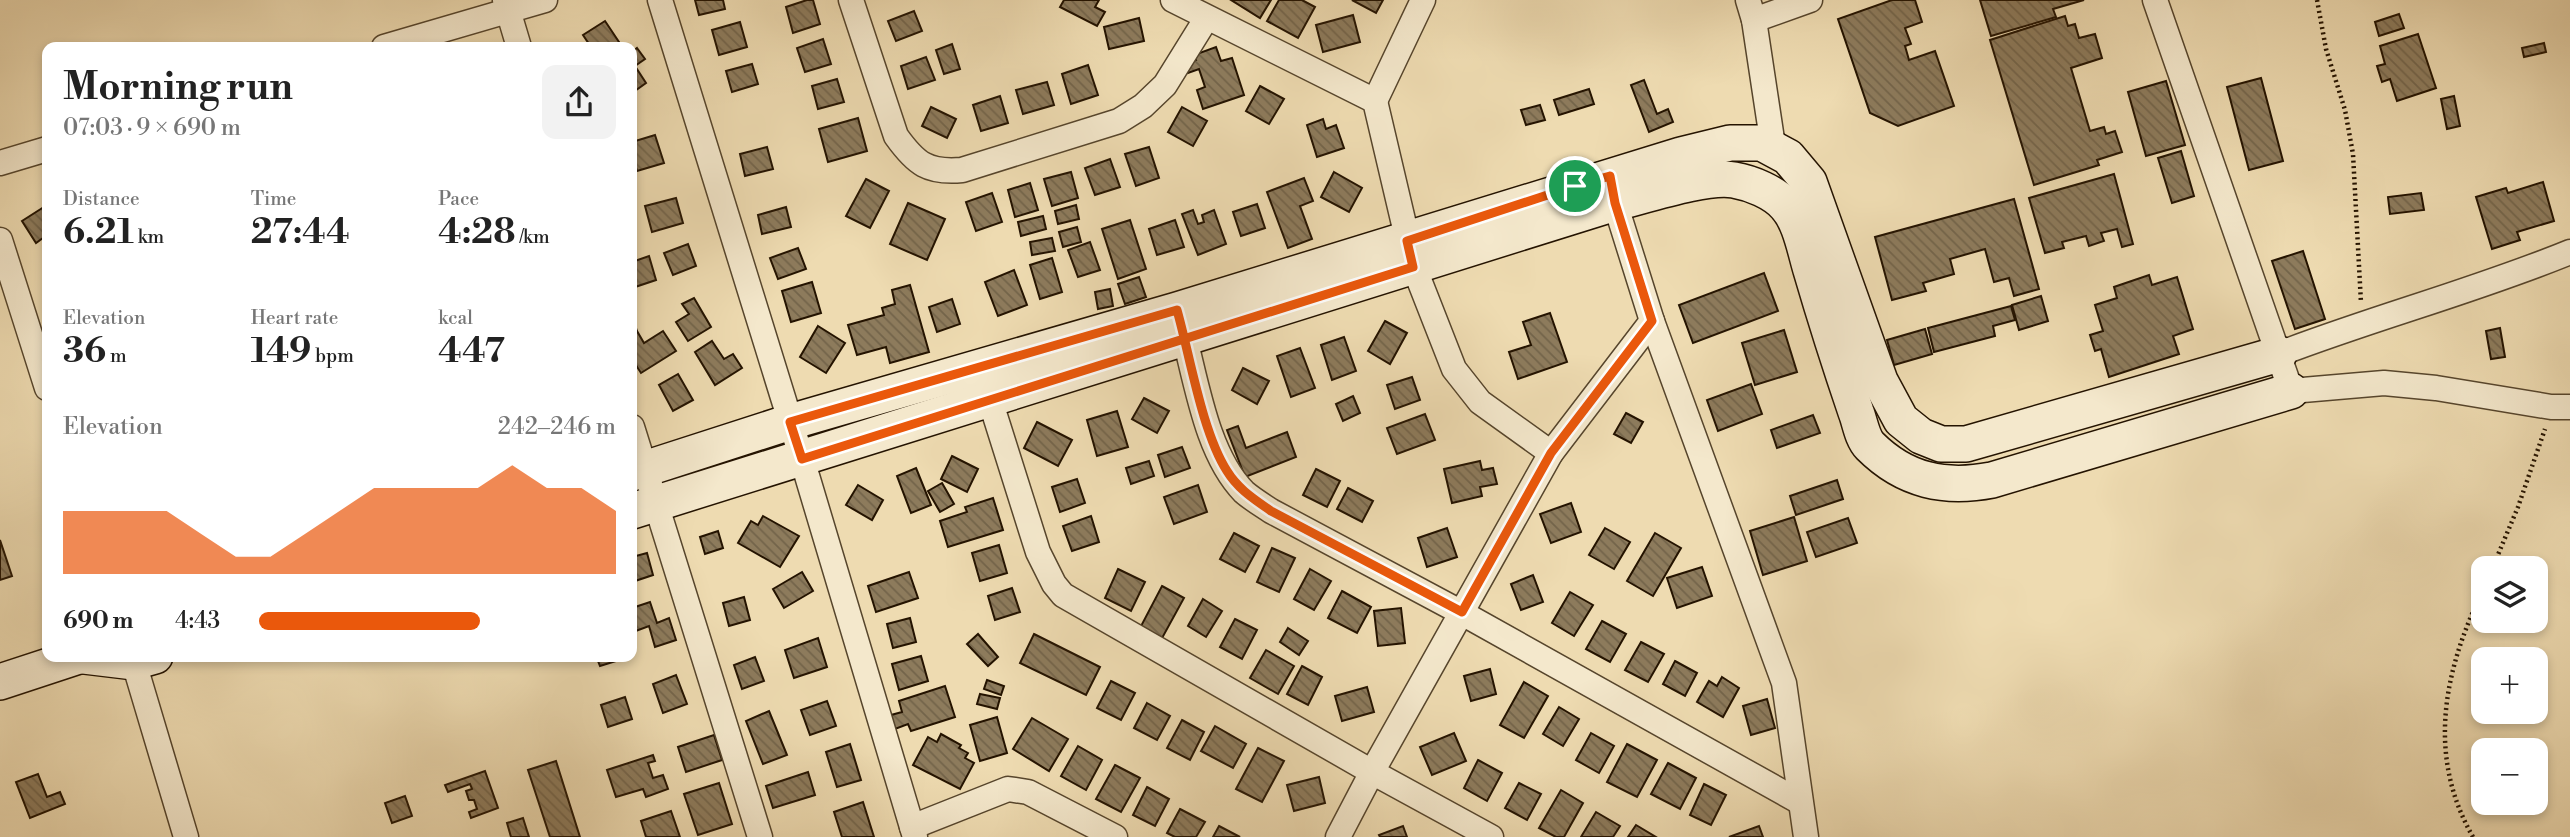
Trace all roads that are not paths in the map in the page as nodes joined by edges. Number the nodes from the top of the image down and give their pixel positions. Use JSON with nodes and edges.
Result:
{"nodes":[{"id":1,"x":545,"y":0,"type":"edge"},
{"id":2,"x":660,"y":0,"type":"edge"},
{"id":3,"x":850,"y":0,"type":"edge"},
{"id":4,"x":1173,"y":0,"type":"edge"},
{"id":5,"x":1423,"y":0,"type":"edge"},
{"id":6,"x":1810,"y":0,"type":"edge"},
{"id":7,"x":2155,"y":0,"type":"edge"},
{"id":8,"x":506,"y":5,"type":"edge"},
{"id":9,"x":1751,"y":10,"type":"edge"},
{"id":10,"x":1206,"y":19,"type":"junction"},
{"id":11,"x":399,"y":42,"type":"edge"},
{"id":12,"x":517,"y":42,"type":"edge"},
{"id":13,"x":1375,"y":101,"type":"junction"},
{"id":14,"x":1773,"y":146,"type":"junction"},
{"id":15,"x":42,"y":150,"type":"edge"},
{"id":16,"x":0,"y":163,"type":"edge"},
{"id":17,"x":1612,"y":189,"type":"junction"},
{"id":18,"x":0,"y":240,"type":"edge"},
{"id":19,"x":2570,"y":253,"type":"edge"},
{"id":20,"x":1410,"y":254,"type":"junction"},
{"id":21,"x":1652,"y":321,"type":"junction"},
{"id":22,"x":1181,"y":324,"type":"junction"},
{"id":23,"x":2279,"y":354,"type":"junction"},
{"id":24,"x":980,"y":367,"type":"junction"},
{"id":25,"x":42,"y":372,"type":"edge"},
{"id":26,"x":2291,"y":391,"type":"junction"},
{"id":27,"x":989,"y":400,"type":"junction"},
{"id":28,"x":2560,"y":407,"type":"edge"},
{"id":29,"x":790,"y":422,"type":"junction"},
{"id":30,"x":1551,"y":453,"type":"junction"},
{"id":31,"x":802,"y":459,"type":"junction"},
{"id":32,"x":638,"y":471,"type":"edge"},
{"id":33,"x":643,"y":508,"type":"edge"},
{"id":34,"x":1462,"y":612,"type":"junction"},
{"id":35,"x":62,"y":662,"type":"edge"},
{"id":36,"x":141,"y":662,"type":"edge"},
{"id":37,"x":0,"y":682,"type":"edge"},
{"id":38,"x":1372,"y":772,"type":"junction"},
{"id":39,"x":1800,"y":802,"type":"junction"},
{"id":40,"x":914,"y":832,"type":"edge"},
{"id":41,"x":186,"y":837,"type":"edge"},
{"id":42,"x":760,"y":837,"type":"edge"},
{"id":43,"x":1115,"y":837,"type":"edge"},
{"id":44,"x":1338,"y":837,"type":"edge"},
{"id":45,"x":1491,"y":837,"type":"edge"},
{"id":46,"x":1806,"y":837,"type":"edge"}],
"edges":[{"from":1,"to":8,"type":"street"},
{"from":2,"to":29,"type":"street"},
{"from":3,"to":10,"type":"street"},
{"from":4,"to":10,"type":"street"},
{"from":5,"to":13,"type":"street"},
{"from":6,"to":9,"type":"street"},
{"from":7,"to":23,"type":"street"},
{"from":8,"to":11,"type":"street"},
{"from":8,"to":12,"type":"street"},
{"from":9,"to":14,"type":"street"},
{"from":10,"to":13,"type":"street"},
{"from":13,"to":20,"type":"street"},
{"from":14,"to":17,"type":"street"},
{"from":14,"to":23,"type":"street"},
{"from":15,"to":16,"type":"street"},
{"from":17,"to":20,"type":"street"},
{"from":17,"to":21,"type":"street"},
{"from":17,"to":26,"type":"street"},
{"from":18,"to":25,"type":"street"},
{"from":19,"to":23,"type":"street"},
{"from":20,"to":22,"type":"street"},
{"from":20,"to":30,"type":"street"},
{"from":21,"to":30,"type":"street"},
{"from":21,"to":39,"type":"street"},
{"from":22,"to":24,"type":"street"},
{"from":22,"to":27,"type":"street"},
{"from":22,"to":34,"type":"street"},
{"from":23,"to":26,"type":"street"},
{"from":24,"to":27,"type":"street"},
{"from":24,"to":29,"type":"street"},
{"from":26,"to":28,"type":"street"},
{"from":27,"to":31,"type":"street"},
{"from":27,"to":38,"type":"street"},
{"from":29,"to":31,"type":"street"},
{"from":29,"to":32,"type":"street"},
{"from":30,"to":34,"type":"street"},
{"from":31,"to":33,"type":"street"},
{"from":31,"to":40,"type":"street"},
{"from":32,"to":33,"type":"street"},
{"from":33,"to":42,"type":"street"},
{"from":34,"to":38,"type":"street"},
{"from":34,"to":39,"type":"street"},
{"from":35,"to":37,"type":"street"},
{"from":36,"to":41,"type":"street"},
{"from":38,"to":44,"type":"street"},
{"from":38,"to":45,"type":"street"},
{"from":39,"to":46,"type":"street"},
{"from":40,"to":43,"type":"street"}]}
